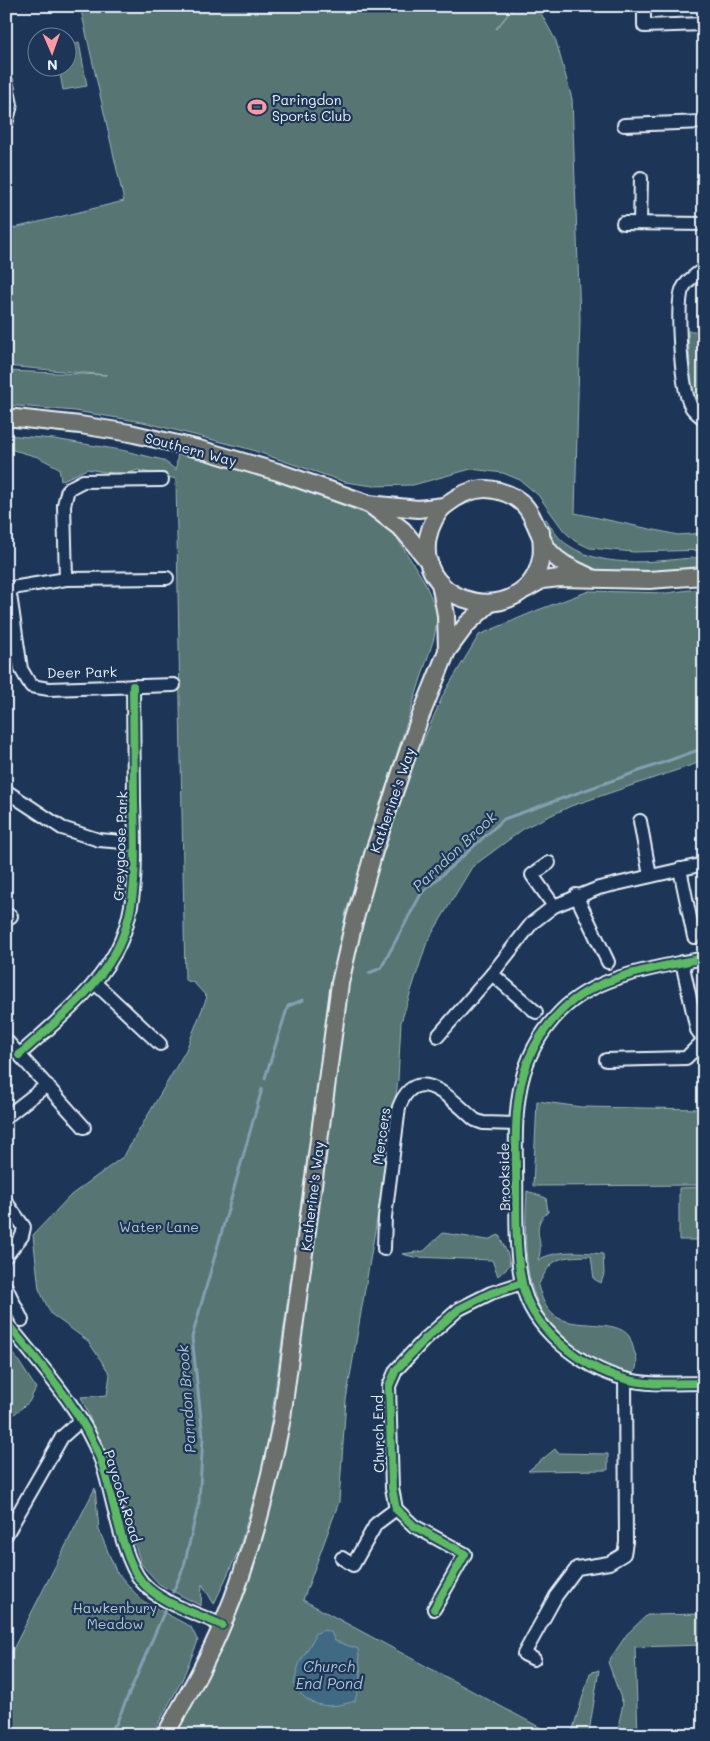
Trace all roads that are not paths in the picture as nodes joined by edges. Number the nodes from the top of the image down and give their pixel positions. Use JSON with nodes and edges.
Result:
{"nodes":[{"id":1,"x":644,"y":6,"type":"edge"},
{"id":2,"x":704,"y":24,"type":"edge"},
{"id":3,"x":6,"y":82,"type":"edge"},
{"id":4,"x":704,"y":122,"type":"edge"},
{"id":5,"x":6,"y":123,"type":"edge"},
{"id":6,"x":624,"y":124,"type":"dead end"},
{"id":7,"x":641,"y":178,"type":"dead end"},
{"id":8,"x":623,"y":223,"type":"dead end"},
{"id":9,"x":640,"y":223,"type":"junction"},
{"id":10,"x":704,"y":224,"type":"edge"},
{"id":11,"x":704,"y":269,"type":"edge"},
{"id":12,"x":6,"y":417,"type":"edge"},
{"id":13,"x":704,"y":419,"type":"edge"},
{"id":14,"x":162,"y":480,"type":"dead end"},
{"id":15,"x":369,"y":504,"type":"junction"},
{"id":16,"x":444,"y":506,"type":"junction"},
{"id":17,"x":541,"y":532,"type":"junction"},
{"id":18,"x":429,"y":562,"type":"junction"},
{"id":19,"x":704,"y":576,"type":"edge"},
{"id":20,"x":167,"y":578,"type":"dead end"},
{"id":21,"x":592,"y":578,"type":"junction"},
{"id":22,"x":66,"y":579,"type":"junction"},
{"id":23,"x":440,"y":583,"type":"junction"},
{"id":24,"x":8,"y":588,"type":"edge"},
{"id":25,"x":520,"y":592,"type":"junction"},
{"id":26,"x":489,"y":604,"type":"junction"},
{"id":27,"x":447,"y":651,"type":"junction"},
{"id":28,"x":174,"y":685,"type":"dead end"},
{"id":29,"x":132,"y":686,"type":"junction"},
{"id":30,"x":6,"y":791,"type":"edge"},
{"id":31,"x":640,"y":821,"type":"dead end"},
{"id":32,"x":135,"y":843,"type":"junction"},
{"id":33,"x":549,"y":864,"type":"dead end"},
{"id":34,"x":704,"y":864,"type":"edge"},
{"id":35,"x":680,"y":869,"type":"junction"},
{"id":36,"x":650,"y":876,"type":"junction"},
{"id":37,"x":576,"y":895,"type":"junction"},
{"id":38,"x":554,"y":906,"type":"junction"},
{"id":39,"x":694,"y":937,"type":"dead end"},
{"id":40,"x":704,"y":958,"type":"edge"},
{"id":41,"x":608,"y":962,"type":"dead end"},
{"id":42,"x":682,"y":962,"type":"junction"},
{"id":43,"x":492,"y":974,"type":"junction"},
{"id":44,"x":94,"y":983,"type":"junction"},
{"id":45,"x":536,"y":1012,"type":"dead end"},
{"id":46,"x":438,"y":1036,"type":"dead end"},
{"id":47,"x":6,"y":1040,"type":"edge"},
{"id":48,"x":160,"y":1044,"type":"dead end"},
{"id":49,"x":19,"y":1054,"type":"junction"},
{"id":50,"x":606,"y":1060,"type":"dead end"},
{"id":51,"x":47,"y":1085,"type":"junction"},
{"id":52,"x":6,"y":1118,"type":"edge"},
{"id":53,"x":516,"y":1124,"type":"junction"},
{"id":54,"x":84,"y":1127,"type":"dead end"},
{"id":55,"x":6,"y":1202,"type":"edge"},
{"id":56,"x":384,"y":1248,"type":"dead end"},
{"id":57,"x":6,"y":1256,"type":"edge"},
{"id":58,"x":522,"y":1283,"type":"junction"},
{"id":59,"x":6,"y":1288,"type":"edge"},
{"id":60,"x":22,"y":1320,"type":"dead end"},
{"id":61,"x":6,"y":1322,"type":"edge"},
{"id":62,"x":625,"y":1379,"type":"junction"},
{"id":63,"x":704,"y":1383,"type":"edge"},
{"id":64,"x":81,"y":1420,"type":"junction"},
{"id":65,"x":396,"y":1509,"type":"junction"},
{"id":66,"x":10,"y":1522,"type":"edge"},
{"id":67,"x":6,"y":1536,"type":"edge"},
{"id":68,"x":342,"y":1558,"type":"dead end"},
{"id":69,"x":434,"y":1609,"type":"dead end"},
{"id":70,"x":222,"y":1625,"type":"junction"},
{"id":71,"x":534,"y":1659,"type":"dead end"},
{"id":72,"x":165,"y":1735,"type":"edge"}],
"edges":[{"from":1,"to":2,"type":"street"},
{"from":3,"to":5,"type":"street"},
{"from":4,"to":6,"type":"street"},
{"from":7,"to":9,"type":"street"},
{"from":8,"to":9,"type":"street"},
{"from":9,"to":10,"type":"street"},
{"from":11,"to":13,"type":"street"},
{"from":12,"to":15,"type":"main road","name":"Southern Way"},
{"from":14,"to":22,"type":"street"},
{"from":15,"to":16,"type":"main road","name":"Southern Way"},
{"from":15,"to":18,"type":"main road","name":"Southern Way"},
{"from":16,"to":17,"type":"main road"},
{"from":16,"to":18,"type":"main road"},
{"from":17,"to":21,"type":"main road"},
{"from":17,"to":25,"type":"main road"},
{"from":18,"to":23,"type":"main road"},
{"from":19,"to":21,"type":"main road"},
{"from":20,"to":22,"type":"street","name":"Deer Park"},
{"from":21,"to":25,"type":"main road"},
{"from":22,"to":24,"type":"street","name":"Deer Park"},
{"from":23,"to":26,"type":"main road"},
{"from":23,"to":27,"type":"main road","name":"Katherine's Way"},
{"from":24,"to":29,"type":"street","name":"Deer Park"},
{"from":25,"to":26,"type":"main road"},
{"from":26,"to":27,"type":"main road","name":"Katherine's Way"},
{"from":27,"to":70,"type":"main road","name":"Katherine's Way"},
{"from":28,"to":29,"type":"street","name":"Deer Park"},
{"from":29,"to":32,"type":"street","name":"Greygoose Park"},
{"from":30,"to":32,"type":"street","name":"Greygoose Park"},
{"from":31,"to":36,"type":"street"},
{"from":32,"to":44,"type":"street","name":"Greygoose Park"},
{"from":33,"to":38,"type":"street"},
{"from":34,"to":35,"type":"street"},
{"from":35,"to":36,"type":"street"},
{"from":35,"to":39,"type":"street"},
{"from":36,"to":37,"type":"street"},
{"from":37,"to":38,"type":"street"},
{"from":37,"to":41,"type":"street"},
{"from":38,"to":43,"type":"street"},
{"from":40,"to":42,"type":"street","name":"Brookside"},
{"from":42,"to":50,"type":"street"},
{"from":42,"to":53,"type":"street","name":"Brookside"},
{"from":43,"to":45,"type":"street"},
{"from":43,"to":46,"type":"street"},
{"from":44,"to":48,"type":"street"},
{"from":44,"to":49,"type":"street","name":"Greygoose Park"},
{"from":47,"to":49,"type":"street"},
{"from":49,"to":51,"type":"street"},
{"from":51,"to":52,"type":"street"},
{"from":51,"to":54,"type":"street"},
{"from":53,"to":56,"type":"street","name":"Mercers"},
{"from":53,"to":58,"type":"street","name":"Brookside"},
{"from":55,"to":57,"type":"street"},
{"from":58,"to":62,"type":"street","name":"Brookside"},
{"from":58,"to":65,"type":"street","name":"Church End"},
{"from":59,"to":60,"type":"street"},
{"from":61,"to":64,"type":"street","name":"Paycock Road"},
{"from":62,"to":63,"type":"street","name":"Brookside"},
{"from":62,"to":71,"type":"street"},
{"from":64,"to":66,"type":"street"},
{"from":64,"to":70,"type":"street","name":"Paycock Road"},
{"from":65,"to":68,"type":"street"},
{"from":65,"to":69,"type":"street"},
{"from":66,"to":67,"type":"street"},
{"from":70,"to":72,"type":"main road","name":"Katherine's Way"}]}
